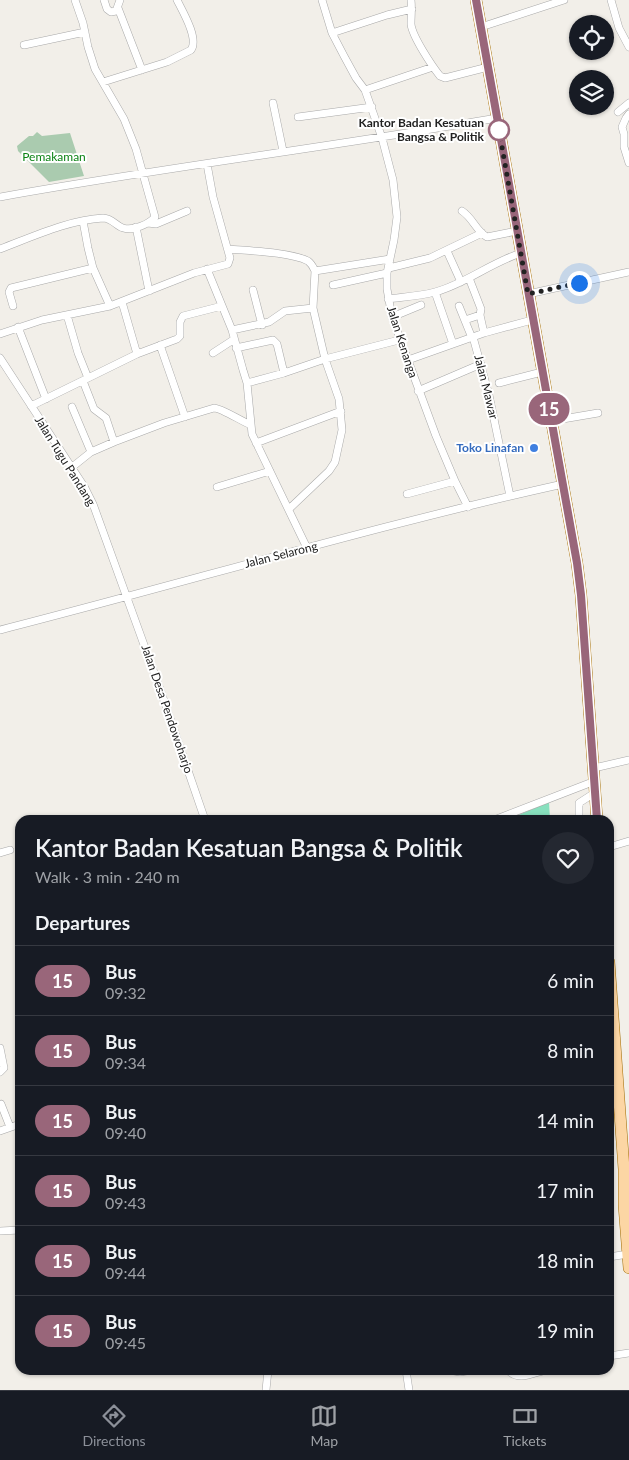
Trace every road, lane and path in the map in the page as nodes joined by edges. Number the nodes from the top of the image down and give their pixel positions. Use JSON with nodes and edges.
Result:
{"nodes":[{"id":1,"x":75,"y":0,"type":"edge"},
{"id":2,"x":104,"y":0,"type":"edge"},
{"id":3,"x":177,"y":0,"type":"edge"},
{"id":4,"x":322,"y":0,"type":"edge"},
{"id":5,"x":411,"y":0,"type":"edge"},
{"id":6,"x":476,"y":0,"type":"edge"},
{"id":7,"x":564,"y":0,"type":"edge"},
{"id":8,"x":611,"y":0,"type":"edge"},
{"id":9,"x":119,"y":4,"type":"edge"},
{"id":10,"x":412,"y":9,"type":"junction"},
{"id":11,"x":481,"y":27,"type":"junction"},
{"id":12,"x":85,"y":32,"type":"junction"},
{"id":13,"x":332,"y":33,"type":"junction"},
{"id":14,"x":24,"y":45,"type":"dead end"},
{"id":15,"x":629,"y":47,"type":"edge"},
{"id":16,"x":433,"y":67,"type":"junction"},
{"id":17,"x":488,"y":68,"type":"junction"},
{"id":18,"x":142,"y":70,"type":"junction"},
{"id":19,"x":103,"y":82,"type":"junction"},
{"id":20,"x":365,"y":90,"type":"junction"},
{"id":21,"x":273,"y":103,"type":"dead end"},
{"id":22,"x":629,"y":103,"type":"edge"},
{"id":23,"x":372,"y":107,"type":"junction"},
{"id":24,"x":618,"y":112,"type":"dead end"},
{"id":25,"x":629,"y":114,"type":"edge"},
{"id":26,"x":298,"y":117,"type":"dead end"},
{"id":27,"x":494,"y":119,"type":"junction"},
{"id":28,"x":382,"y":138,"type":"junction"},
{"id":29,"x":283,"y":151,"type":"junction"},
{"id":30,"x":629,"y":163,"type":"edge"},
{"id":31,"x":207,"y":164,"type":"junction"},
{"id":32,"x":144,"y":174,"type":"junction"},
{"id":33,"x":0,"y":197,"type":"edge"},
{"id":34,"x":187,"y":211,"type":"dead end"},
{"id":35,"x":462,"y":211,"type":"dead end"},
{"id":36,"x":83,"y":221,"type":"junction"},
{"id":37,"x":148,"y":223,"type":"junction"},
{"id":38,"x":136,"y":227,"type":"junction"},
{"id":39,"x":517,"y":231,"type":"junction"},
{"id":40,"x":482,"y":233,"type":"junction"},
{"id":41,"x":0,"y":249,"type":"edge"},
{"id":42,"x":228,"y":249,"type":"junction"},
{"id":43,"x":447,"y":251,"type":"junction"},
{"id":44,"x":521,"y":253,"type":"junction"},
{"id":45,"x":390,"y":259,"type":"junction"},
{"id":46,"x":93,"y":268,"type":"junction"},
{"id":47,"x":206,"y":269,"type":"junction"},
{"id":48,"x":388,"y":270,"type":"junction"},
{"id":49,"x":314,"y":271,"type":"junction"},
{"id":50,"x":629,"y":272,"type":"edge"},
{"id":51,"x":469,"y":278,"type":"junction"},
{"id":52,"x":461,"y":282,"type":"junction"},
{"id":53,"x":333,"y":285,"type":"dead end"},
{"id":54,"x":149,"y":290,"type":"junction"},
{"id":55,"x":253,"y":290,"type":"dead end"},
{"id":56,"x":435,"y":292,"type":"junction"},
{"id":57,"x":528,"y":294,"type":"junction"},
{"id":58,"x":388,"y":299,"type":"junction"},
{"id":59,"x":122,"y":302,"type":"junction"},
{"id":60,"x":421,"y":305,"type":"dead end"},
{"id":61,"x":13,"y":306,"type":"dead end"},
{"id":62,"x":110,"y":306,"type":"junction"},
{"id":63,"x":222,"y":306,"type":"junction"},
{"id":64,"x":459,"y":306,"type":"dead end"},
{"id":65,"x":314,"y":308,"type":"junction"},
{"id":66,"x":67,"y":315,"type":"junction"},
{"id":67,"x":480,"y":315,"type":"junction"},
{"id":68,"x":392,"y":316,"type":"junction"},
{"id":69,"x":465,"y":320,"type":"junction"},
{"id":70,"x":532,"y":320,"type":"junction"},
{"id":71,"x":262,"y":324,"type":"junction"},
{"id":72,"x":18,"y":328,"type":"junction"},
{"id":73,"x":232,"y":330,"type":"junction"},
{"id":74,"x":484,"y":333,"type":"junction"},
{"id":75,"x":0,"y":334,"type":"edge"},
{"id":76,"x":472,"y":338,"type":"junction"},
{"id":77,"x":233,"y":340,"type":"junction"},
{"id":78,"x":399,"y":340,"type":"junction"},
{"id":79,"x":453,"y":344,"type":"junction"},
{"id":80,"x":160,"y":345,"type":"junction"},
{"id":81,"x":236,"y":348,"type":"junction"},
{"id":82,"x":213,"y":353,"type":"dead end"},
{"id":83,"x":137,"y":354,"type":"junction"},
{"id":84,"x":0,"y":358,"type":"edge"},
{"id":85,"x":325,"y":359,"type":"junction"},
{"id":86,"x":408,"y":360,"type":"junction"},
{"id":87,"x":481,"y":364,"type":"junction"},
{"id":88,"x":542,"y":372,"type":"junction"},
{"id":89,"x":284,"y":373,"type":"junction"},
{"id":90,"x":86,"y":379,"type":"junction"},
{"id":91,"x":500,"y":383,"type":"dead end"},
{"id":92,"x":247,"y":384,"type":"junction"},
{"id":93,"x":418,"y":391,"type":"junction"},
{"id":94,"x":46,"y":399,"type":"junction"},
{"id":95,"x":31,"y":406,"type":"junction"},
{"id":96,"x":72,"y":407,"type":"dead end"},
{"id":97,"x":341,"y":411,"type":"junction"},
{"id":98,"x":598,"y":413,"type":"dead end"},
{"id":99,"x":185,"y":417,"type":"junction"},
{"id":100,"x":551,"y":421,"type":"junction"},
{"id":101,"x":250,"y":425,"type":"junction"},
{"id":102,"x":114,"y":442,"type":"junction"},
{"id":103,"x":256,"y":443,"type":"junction"},
{"id":104,"x":91,"y":452,"type":"junction"},
{"id":105,"x":71,"y":468,"type":"junction"},
{"id":106,"x":270,"y":471,"type":"junction"},
{"id":107,"x":455,"y":481,"type":"junction"},
{"id":108,"x":563,"y":484,"type":"junction"},
{"id":109,"x":217,"y":487,"type":"dead end"},
{"id":110,"x":407,"y":494,"type":"dead end"},
{"id":111,"x":510,"y":496,"type":"junction"},
{"id":112,"x":468,"y":507,"type":"junction"},
{"id":113,"x":289,"y":509,"type":"junction"},
{"id":114,"x":307,"y":548,"type":"junction"},
{"id":115,"x":128,"y":598,"type":"junction"},
{"id":116,"x":0,"y":630,"type":"edge"},
{"id":117,"x":629,"y":760,"type":"edge"},
{"id":118,"x":594,"y":768,"type":"junction"},
{"id":119,"x":595,"y":787,"type":"junction"},
{"id":120,"x":203,"y":815,"type":"edge"},
{"id":121,"x":509,"y":815,"type":"edge"},
{"id":122,"x":579,"y":815,"type":"edge"},
{"id":123,"x":597,"y":815,"type":"edge"},
{"id":124,"x":629,"y":841,"type":"edge"},
{"id":125,"x":614,"y":845,"type":"edge"},
{"id":126,"x":10,"y":850,"type":"dead end"},
{"id":127,"x":0,"y":853,"type":"edge"},
{"id":128,"x":0,"y":1048,"type":"edge"},
{"id":129,"x":614,"y":1067,"type":"edge"},
{"id":130,"x":0,"y":1072,"type":"edge"},
{"id":131,"x":2,"y":1104,"type":"dead end"},
{"id":132,"x":15,"y":1126,"type":"edge"},
{"id":133,"x":10,"y":1127,"type":"junction"},
{"id":134,"x":0,"y":1131,"type":"edge"},
{"id":135,"x":626,"y":1170,"type":"edge"},
{"id":136,"x":627,"y":1192,"type":"edge"},
{"id":137,"x":629,"y":1208,"type":"edge"},
{"id":138,"x":15,"y":1230,"type":"edge"},
{"id":139,"x":0,"y":1231,"type":"edge"},
{"id":140,"x":628,"y":1254,"type":"edge"},
{"id":141,"x":614,"y":1257,"type":"edge"},
{"id":142,"x":629,"y":1268,"type":"edge"},
{"id":143,"x":629,"y":1353,"type":"edge"},
{"id":144,"x":614,"y":1355,"type":"edge"},
{"id":145,"x":268,"y":1375,"type":"edge"},
{"id":146,"x":407,"y":1375,"type":"edge"},
{"id":147,"x":513,"y":1375,"type":"edge"},
{"id":148,"x":527,"y":1375,"type":"edge"},
{"id":149,"x":266,"y":1390,"type":"edge"},
{"id":150,"x":409,"y":1390,"type":"edge"}],
"edges":[{"from":1,"to":12,"type":"street"},
{"from":2,"to":9,"type":"street"},
{"from":3,"to":18,"type":"street"},
{"from":4,"to":13,"type":"street","name":"Jalan Kenanga"},
{"from":5,"to":10,"type":"street"},
{"from":6,"to":11,"type":"main road"},
{"from":7,"to":11,"type":"street"},
{"from":8,"to":15,"type":"street"},
{"from":9,"to":18,"type":"street"},
{"from":10,"to":13,"type":"street"},
{"from":10,"to":16,"type":"street"},
{"from":11,"to":17,"type":"main road"},
{"from":12,"to":14,"type":"street"},
{"from":12,"to":19,"type":"street"},
{"from":13,"to":20,"type":"street","name":"Jalan Kenanga"},
{"from":16,"to":17,"type":"street"},
{"from":16,"to":20,"type":"street"},
{"from":17,"to":27,"type":"main road"},
{"from":18,"to":19,"type":"street"},
{"from":19,"to":32,"type":"street"},
{"from":20,"to":23,"type":"street","name":"Jalan Kenanga"},
{"from":21,"to":29,"type":"street"},
{"from":22,"to":24,"type":"street"},
{"from":23,"to":26,"type":"street"},
{"from":23,"to":28,"type":"street","name":"Jalan Kenanga"},
{"from":25,"to":30,"type":"street"},
{"from":27,"to":28,"type":"street"},
{"from":27,"to":39,"type":"main road"},
{"from":28,"to":29,"type":"street"},
{"from":28,"to":45,"type":"street","name":"Jalan Kenanga"},
{"from":29,"to":31,"type":"street"},
{"from":31,"to":32,"type":"street"},
{"from":31,"to":42,"type":"street"},
{"from":32,"to":33,"type":"street"},
{"from":32,"to":37,"type":"street"},
{"from":34,"to":37,"type":"street"},
{"from":35,"to":40,"type":"street"},
{"from":36,"to":38,"type":"street"},
{"from":36,"to":41,"type":"street"},
{"from":36,"to":46,"type":"street"},
{"from":37,"to":38,"type":"street"},
{"from":38,"to":54,"type":"street"},
{"from":39,"to":40,"type":"street"},
{"from":39,"to":44,"type":"main road"},
{"from":40,"to":43,"type":"street"},
{"from":42,"to":47,"type":"street"},
{"from":42,"to":49,"type":"street"},
{"from":43,"to":48,"type":"street"},
{"from":43,"to":52,"type":"street"},
{"from":44,"to":51,"type":"street"},
{"from":44,"to":57,"type":"main road"},
{"from":45,"to":48,"type":"street","name":"Jalan Kenanga"},
{"from":45,"to":49,"type":"street"},
{"from":46,"to":61,"type":"street"},
{"from":46,"to":62,"type":"street"},
{"from":47,"to":54,"type":"street"},
{"from":47,"to":63,"type":"street"},
{"from":48,"to":53,"type":"street"},
{"from":48,"to":58,"type":"street","name":"Jalan Kenanga"},
{"from":49,"to":65,"type":"street"},
{"from":50,"to":57,"type":"street"},
{"from":51,"to":52,"type":"street"},
{"from":51,"to":67,"type":"street"},
{"from":52,"to":56,"type":"street"},
{"from":54,"to":59,"type":"street"},
{"from":55,"to":71,"type":"street"},
{"from":56,"to":58,"type":"street"},
{"from":56,"to":79,"type":"street"},
{"from":57,"to":70,"type":"main road"},
{"from":58,"to":68,"type":"street","name":"Jalan Kenanga"},
{"from":59,"to":62,"type":"street"},
{"from":59,"to":83,"type":"street"},
{"from":60,"to":68,"type":"street"},
{"from":62,"to":66,"type":"street"},
{"from":63,"to":73,"type":"street"},
{"from":63,"to":80,"type":"street"},
{"from":64,"to":69,"type":"street","name":"Jalan Mawar"},
{"from":65,"to":71,"type":"street"},
{"from":65,"to":85,"type":"street"},
{"from":66,"to":72,"type":"street"},
{"from":66,"to":90,"type":"street"},
{"from":67,"to":69,"type":"street"},
{"from":67,"to":74,"type":"street"},
{"from":68,"to":78,"type":"street","name":"Jalan Kenanga"},
{"from":69,"to":76,"type":"street","name":"Jalan Mawar"},
{"from":70,"to":74,"type":"street"},
{"from":70,"to":88,"type":"main road"},
{"from":71,"to":73,"type":"street"},
{"from":72,"to":75,"type":"street"},
{"from":72,"to":94,"type":"street"},
{"from":73,"to":77,"type":"street"},
{"from":74,"to":76,"type":"street"},
{"from":76,"to":79,"type":"street"},
{"from":76,"to":87,"type":"street","name":"Jalan Mawar"},
{"from":77,"to":81,"type":"street"},
{"from":77,"to":82,"type":"street"},
{"from":78,"to":85,"type":"street"},
{"from":78,"to":86,"type":"street","name":"Jalan Kenanga"},
{"from":79,"to":86,"type":"street"},
{"from":80,"to":83,"type":"street"},
{"from":80,"to":99,"type":"street"},
{"from":81,"to":89,"type":"street"},
{"from":81,"to":92,"type":"street"},
{"from":83,"to":90,"type":"street"},
{"from":84,"to":95,"type":"street","name":"Jalan Tugu Pandang"},
{"from":85,"to":89,"type":"street"},
{"from":85,"to":97,"type":"street"},
{"from":86,"to":93,"type":"street","name":"Jalan Kenanga"},
{"from":87,"to":93,"type":"street"},
{"from":87,"to":111,"type":"street","name":"Jalan Mawar"},
{"from":88,"to":91,"type":"street"},
{"from":88,"to":100,"type":"main road"},
{"from":89,"to":92,"type":"street"},
{"from":90,"to":94,"type":"street"},
{"from":90,"to":102,"type":"street"},
{"from":92,"to":101,"type":"street"},
{"from":93,"to":107,"type":"street","name":"Jalan Kenanga"},
{"from":94,"to":95,"type":"street"},
{"from":95,"to":105,"type":"street","name":"Jalan Tugu Pandang"},
{"from":96,"to":104,"type":"street"},
{"from":97,"to":103,"type":"street"},
{"from":97,"to":113,"type":"street"},
{"from":98,"to":100,"type":"street"},
{"from":99,"to":101,"type":"street"},
{"from":99,"to":102,"type":"street"},
{"from":100,"to":108,"type":"main road"},
{"from":101,"to":103,"type":"street"},
{"from":102,"to":104,"type":"street"},
{"from":103,"to":106,"type":"street"},
{"from":104,"to":105,"type":"street"},
{"from":105,"to":115,"type":"street","name":"Jalan Tugu Pandang"},
{"from":106,"to":109,"type":"street"},
{"from":106,"to":113,"type":"street"},
{"from":107,"to":110,"type":"street"},
{"from":107,"to":112,"type":"street","name":"Jalan Kenanga"},
{"from":108,"to":111,"type":"street","name":"Jalan Selarong"},
{"from":108,"to":118,"type":"main road"},
{"from":111,"to":112,"type":"street","name":"Jalan Selarong"},
{"from":112,"to":114,"type":"street","name":"Jalan Selarong"},
{"from":113,"to":114,"type":"street"},
{"from":114,"to":115,"type":"street","name":"Jalan Selarong"},
{"from":115,"to":116,"type":"street","name":"Jalan Selarong"},
{"from":115,"to":120,"type":"street","name":"Jalan Desa Pendowoharjo"},
{"from":117,"to":118,"type":"street"},
{"from":118,"to":119,"type":"main road"},
{"from":119,"to":121,"type":"street"},
{"from":119,"to":122,"type":"street"},
{"from":119,"to":123,"type":"main road"},
{"from":124,"to":125,"type":"street"},
{"from":126,"to":127,"type":"street"},
{"from":128,"to":130,"type":"street"},
{"from":129,"to":135,"type":"main road"},
{"from":131,"to":133,"type":"street"},
{"from":132,"to":133,"type":"street"},
{"from":133,"to":134,"type":"street"},
{"from":135,"to":136,"type":"main road"},
{"from":136,"to":137,"type":"main road"},
{"from":136,"to":140,"type":"main road"},
{"from":138,"to":139,"type":"street"},
{"from":140,"to":141,"type":"street"},
{"from":140,"to":142,"type":"main road"},
{"from":143,"to":144,"type":"street"},
{"from":145,"to":149,"type":"street"},
{"from":146,"to":150,"type":"street"},
{"from":147,"to":148,"type":"street"}]}
